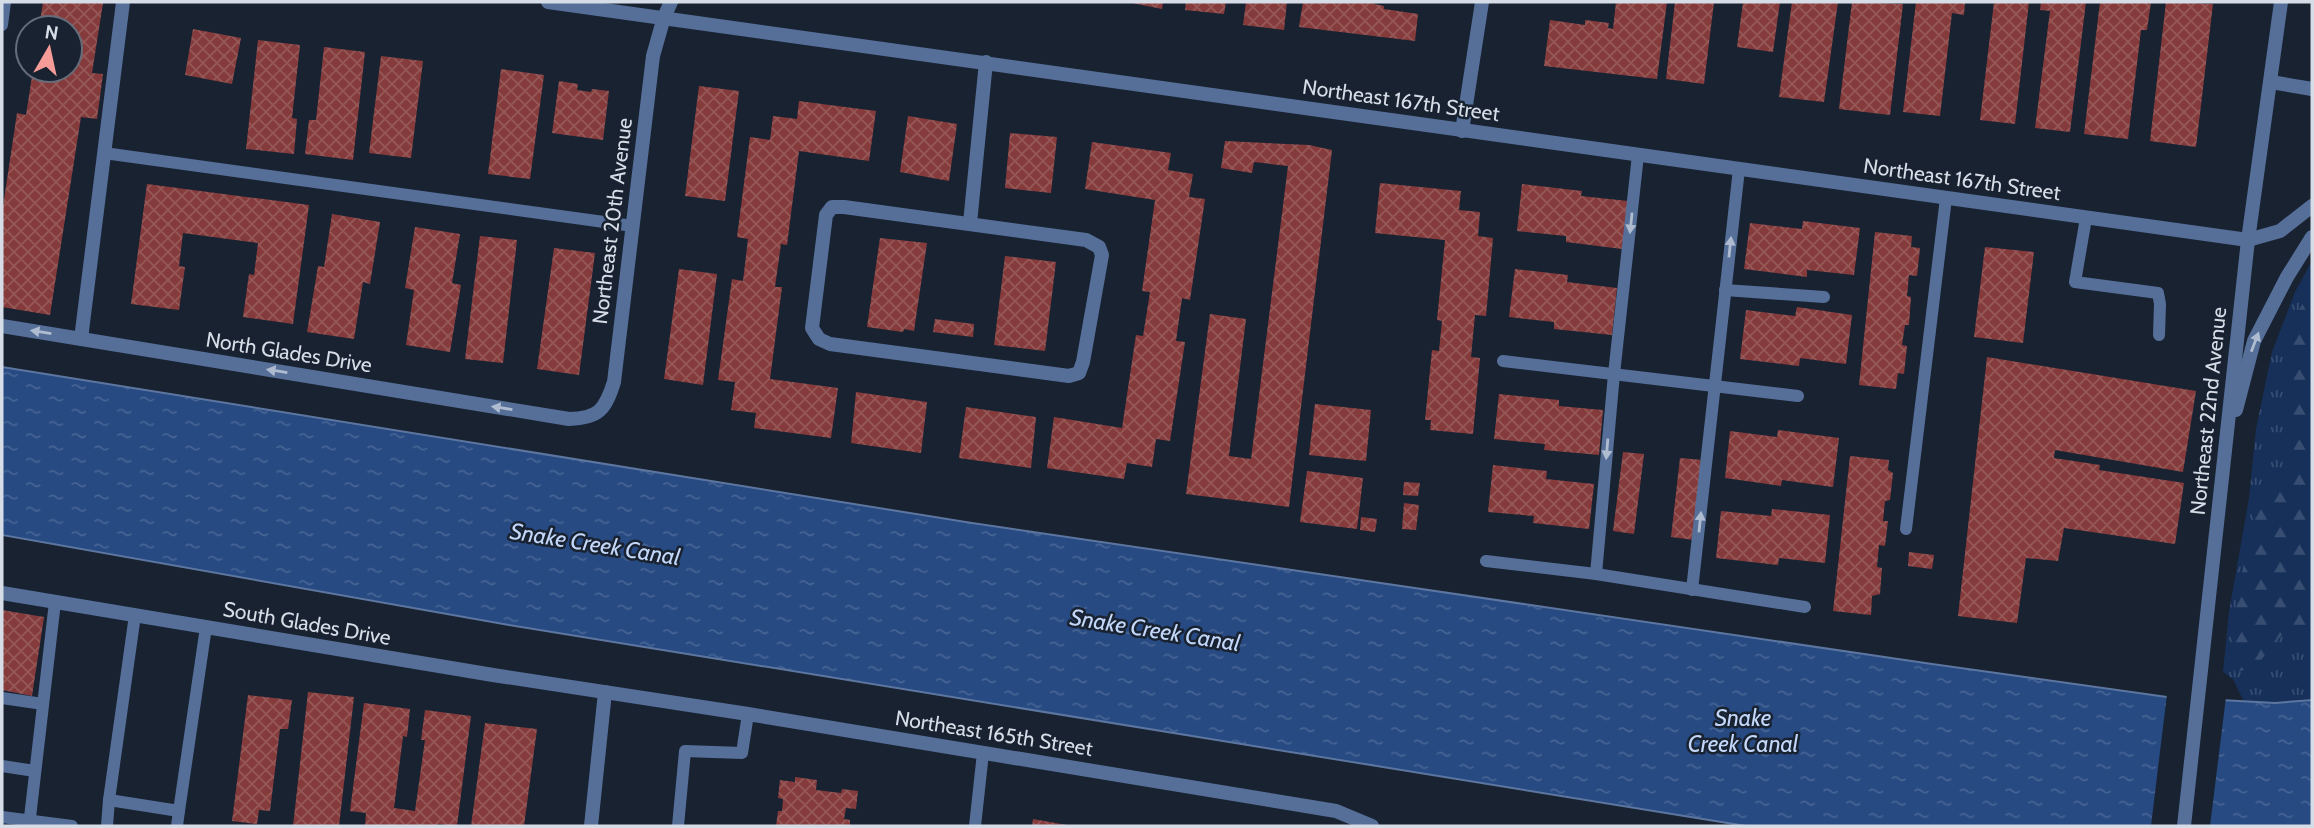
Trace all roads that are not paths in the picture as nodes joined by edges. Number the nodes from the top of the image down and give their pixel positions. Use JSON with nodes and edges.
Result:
{"nodes":[{"id":1,"x":5,"y":2,"type":"edge"},
{"id":2,"x":123,"y":2,"type":"edge"},
{"id":3,"x":548,"y":2,"type":"edge"},
{"id":4,"x":671,"y":2,"type":"edge"},
{"id":5,"x":1482,"y":2,"type":"edge"},
{"id":6,"x":2281,"y":2,"type":"edge"},
{"id":7,"x":664,"y":17,"type":"junction"},
{"id":8,"x":2,"y":25,"type":"edge"},
{"id":9,"x":986,"y":62,"type":"junction"},
{"id":10,"x":2271,"y":82,"type":"junction"},
{"id":11,"x":2312,"y":89,"type":"edge"},
{"id":12,"x":1462,"y":131,"type":"junction"},
{"id":13,"x":104,"y":153,"type":"junction"},
{"id":14,"x":1638,"y":155,"type":"junction"},
{"id":15,"x":1739,"y":169,"type":"junction"},
{"id":16,"x":1946,"y":198,"type":"junction"},
{"id":17,"x":2312,"y":206,"type":"edge"},
{"id":18,"x":2085,"y":218,"type":"junction"},
{"id":19,"x":970,"y":223,"type":"junction"},
{"id":20,"x":633,"y":226,"type":"junction"},
{"id":21,"x":2312,"y":237,"type":"edge"},
{"id":22,"x":2248,"y":240,"type":"junction"},
{"id":23,"x":1725,"y":290,"type":"junction"},
{"id":24,"x":1824,"y":297,"type":"dead end"},
{"id":25,"x":2,"y":326,"type":"edge"},
{"id":26,"x":2159,"y":335,"type":"dead end"},
{"id":27,"x":81,"y":339,"type":"junction"},
{"id":28,"x":1503,"y":361,"type":"dead end"},
{"id":29,"x":1614,"y":374,"type":"junction"},
{"id":30,"x":1715,"y":385,"type":"junction"},
{"id":31,"x":1798,"y":396,"type":"dead end"},
{"id":32,"x":569,"y":419,"type":"joint"},
{"id":33,"x":2223,"y":455,"type":"junction"},
{"id":34,"x":1906,"y":529,"type":"dead end"},
{"id":35,"x":1486,"y":561,"type":"dead end"},
{"id":36,"x":1596,"y":574,"type":"junction"},
{"id":37,"x":1692,"y":590,"type":"junction"},
{"id":38,"x":2,"y":593,"type":"edge"},
{"id":39,"x":55,"y":602,"type":"junction"},
{"id":40,"x":1805,"y":607,"type":"dead end"},
{"id":41,"x":135,"y":615,"type":"junction"},
{"id":42,"x":206,"y":627,"type":"junction"},
{"id":43,"x":606,"y":692,"type":"junction"},
{"id":44,"x":2,"y":698,"type":"edge"},
{"id":45,"x":43,"y":704,"type":"junction"},
{"id":46,"x":748,"y":714,"type":"junction"},
{"id":47,"x":983,"y":753,"type":"junction"},
{"id":48,"x":2,"y":766,"type":"edge"},
{"id":49,"x":35,"y":771,"type":"junction"},
{"id":50,"x":109,"y":800,"type":"junction"},
{"id":51,"x":179,"y":811,"type":"junction"},
{"id":52,"x":2,"y":817,"type":"edge"},
{"id":53,"x":29,"y":823,"type":"edge"},
{"id":54,"x":72,"y":826,"type":"edge"},
{"id":55,"x":107,"y":826,"type":"edge"},
{"id":56,"x":177,"y":826,"type":"edge"},
{"id":57,"x":591,"y":826,"type":"edge"},
{"id":58,"x":678,"y":826,"type":"edge"},
{"id":59,"x":975,"y":826,"type":"edge"},
{"id":60,"x":1372,"y":826,"type":"edge"},
{"id":61,"x":2184,"y":826,"type":"edge"}],
"edges":[{"from":1,"to":8,"type":"lane"},
{"from":2,"to":13,"type":"street"},
{"from":3,"to":7,"type":"street","name":"Northeast 167th Street"},
{"from":4,"to":7,"type":"street","name":"Northeast 20th Avenue"},
{"from":5,"to":12,"type":"street"},
{"from":6,"to":10,"type":"street","name":"Northeast 22nd Avenue"},
{"from":7,"to":9,"type":"street","name":"Northeast 167th Street"},
{"from":7,"to":20,"type":"street","name":"Northeast 20th Avenue"},
{"from":9,"to":12,"type":"street","name":"Northeast 167th Street"},
{"from":9,"to":19,"type":"street"},
{"from":10,"to":11,"type":"street"},
{"from":10,"to":22,"type":"street","name":"Northeast 22nd Avenue"},
{"from":12,"to":14,"type":"street","name":"Northeast 167th Street"},
{"from":13,"to":20,"type":"lane"},
{"from":13,"to":27,"type":"street"},
{"from":14,"to":15,"type":"street","name":"Northeast 167th Street"},
{"from":14,"to":29,"type":"lane","one_way":true},
{"from":15,"to":16,"type":"street","name":"Northeast 167th Street"},
{"from":23,"to":15,"type":"lane","one_way":true},
{"from":16,"to":18,"type":"street","name":"Northeast 167th Street"},
{"from":16,"to":34,"type":"lane"},
{"from":17,"to":22,"type":"street"},
{"from":18,"to":22,"type":"street","name":"Northeast 167th Street"},
{"from":18,"to":26,"type":"lane"},
{"from":19,"to":19,"type":"street"},
{"from":20,"to":32,"type":"street","name":"Northeast 20th Avenue"},
{"from":33,"to":21,"type":"street","one_way":true},
{"from":22,"to":33,"type":"street","name":"Northeast 22nd Avenue"},
{"from":23,"to":24,"type":"lane"},
{"from":23,"to":30,"type":"lane"},
{"from":27,"to":25,"type":"street","name":"North Glades Drive","one_way":true},
{"from":32,"to":27,"type":"street","name":"North Glades Drive","one_way":true},
{"from":28,"to":29,"type":"lane"},
{"from":29,"to":30,"type":"lane"},
{"from":29,"to":36,"type":"lane","one_way":true},
{"from":30,"to":31,"type":"lane"},
{"from":37,"to":30,"type":"lane","one_way":true},
{"from":33,"to":61,"type":"street","name":"Northeast 22nd Avenue"},
{"from":35,"to":36,"type":"lane"},
{"from":36,"to":37,"type":"lane"},
{"from":37,"to":40,"type":"lane"},
{"from":38,"to":39,"type":"street","name":"South Glades Drive"},
{"from":39,"to":41,"type":"street","name":"South Glades Drive"},
{"from":39,"to":45,"type":"lane"},
{"from":41,"to":42,"type":"street","name":"South Glades Drive"},
{"from":41,"to":50,"type":"lane"},
{"from":42,"to":43,"type":"street","name":"South Glades Drive"},
{"from":42,"to":51,"type":"lane"},
{"from":43,"to":46,"type":"street","name":"Northeast 165th Street"},
{"from":43,"to":57,"type":"street"},
{"from":44,"to":45,"type":"lane"},
{"from":45,"to":49,"type":"lane"},
{"from":46,"to":47,"type":"street","name":"Northeast 165th Street"},
{"from":46,"to":58,"type":"lane"},
{"from":47,"to":59,"type":"lane"},
{"from":47,"to":60,"type":"street","name":"Northeast 165th Street"},
{"from":48,"to":49,"type":"lane"},
{"from":49,"to":53,"type":"lane"},
{"from":50,"to":51,"type":"lane"},
{"from":50,"to":55,"type":"lane"},
{"from":51,"to":56,"type":"lane"},
{"from":52,"to":53,"type":"lane"},
{"from":53,"to":54,"type":"lane"}]}
